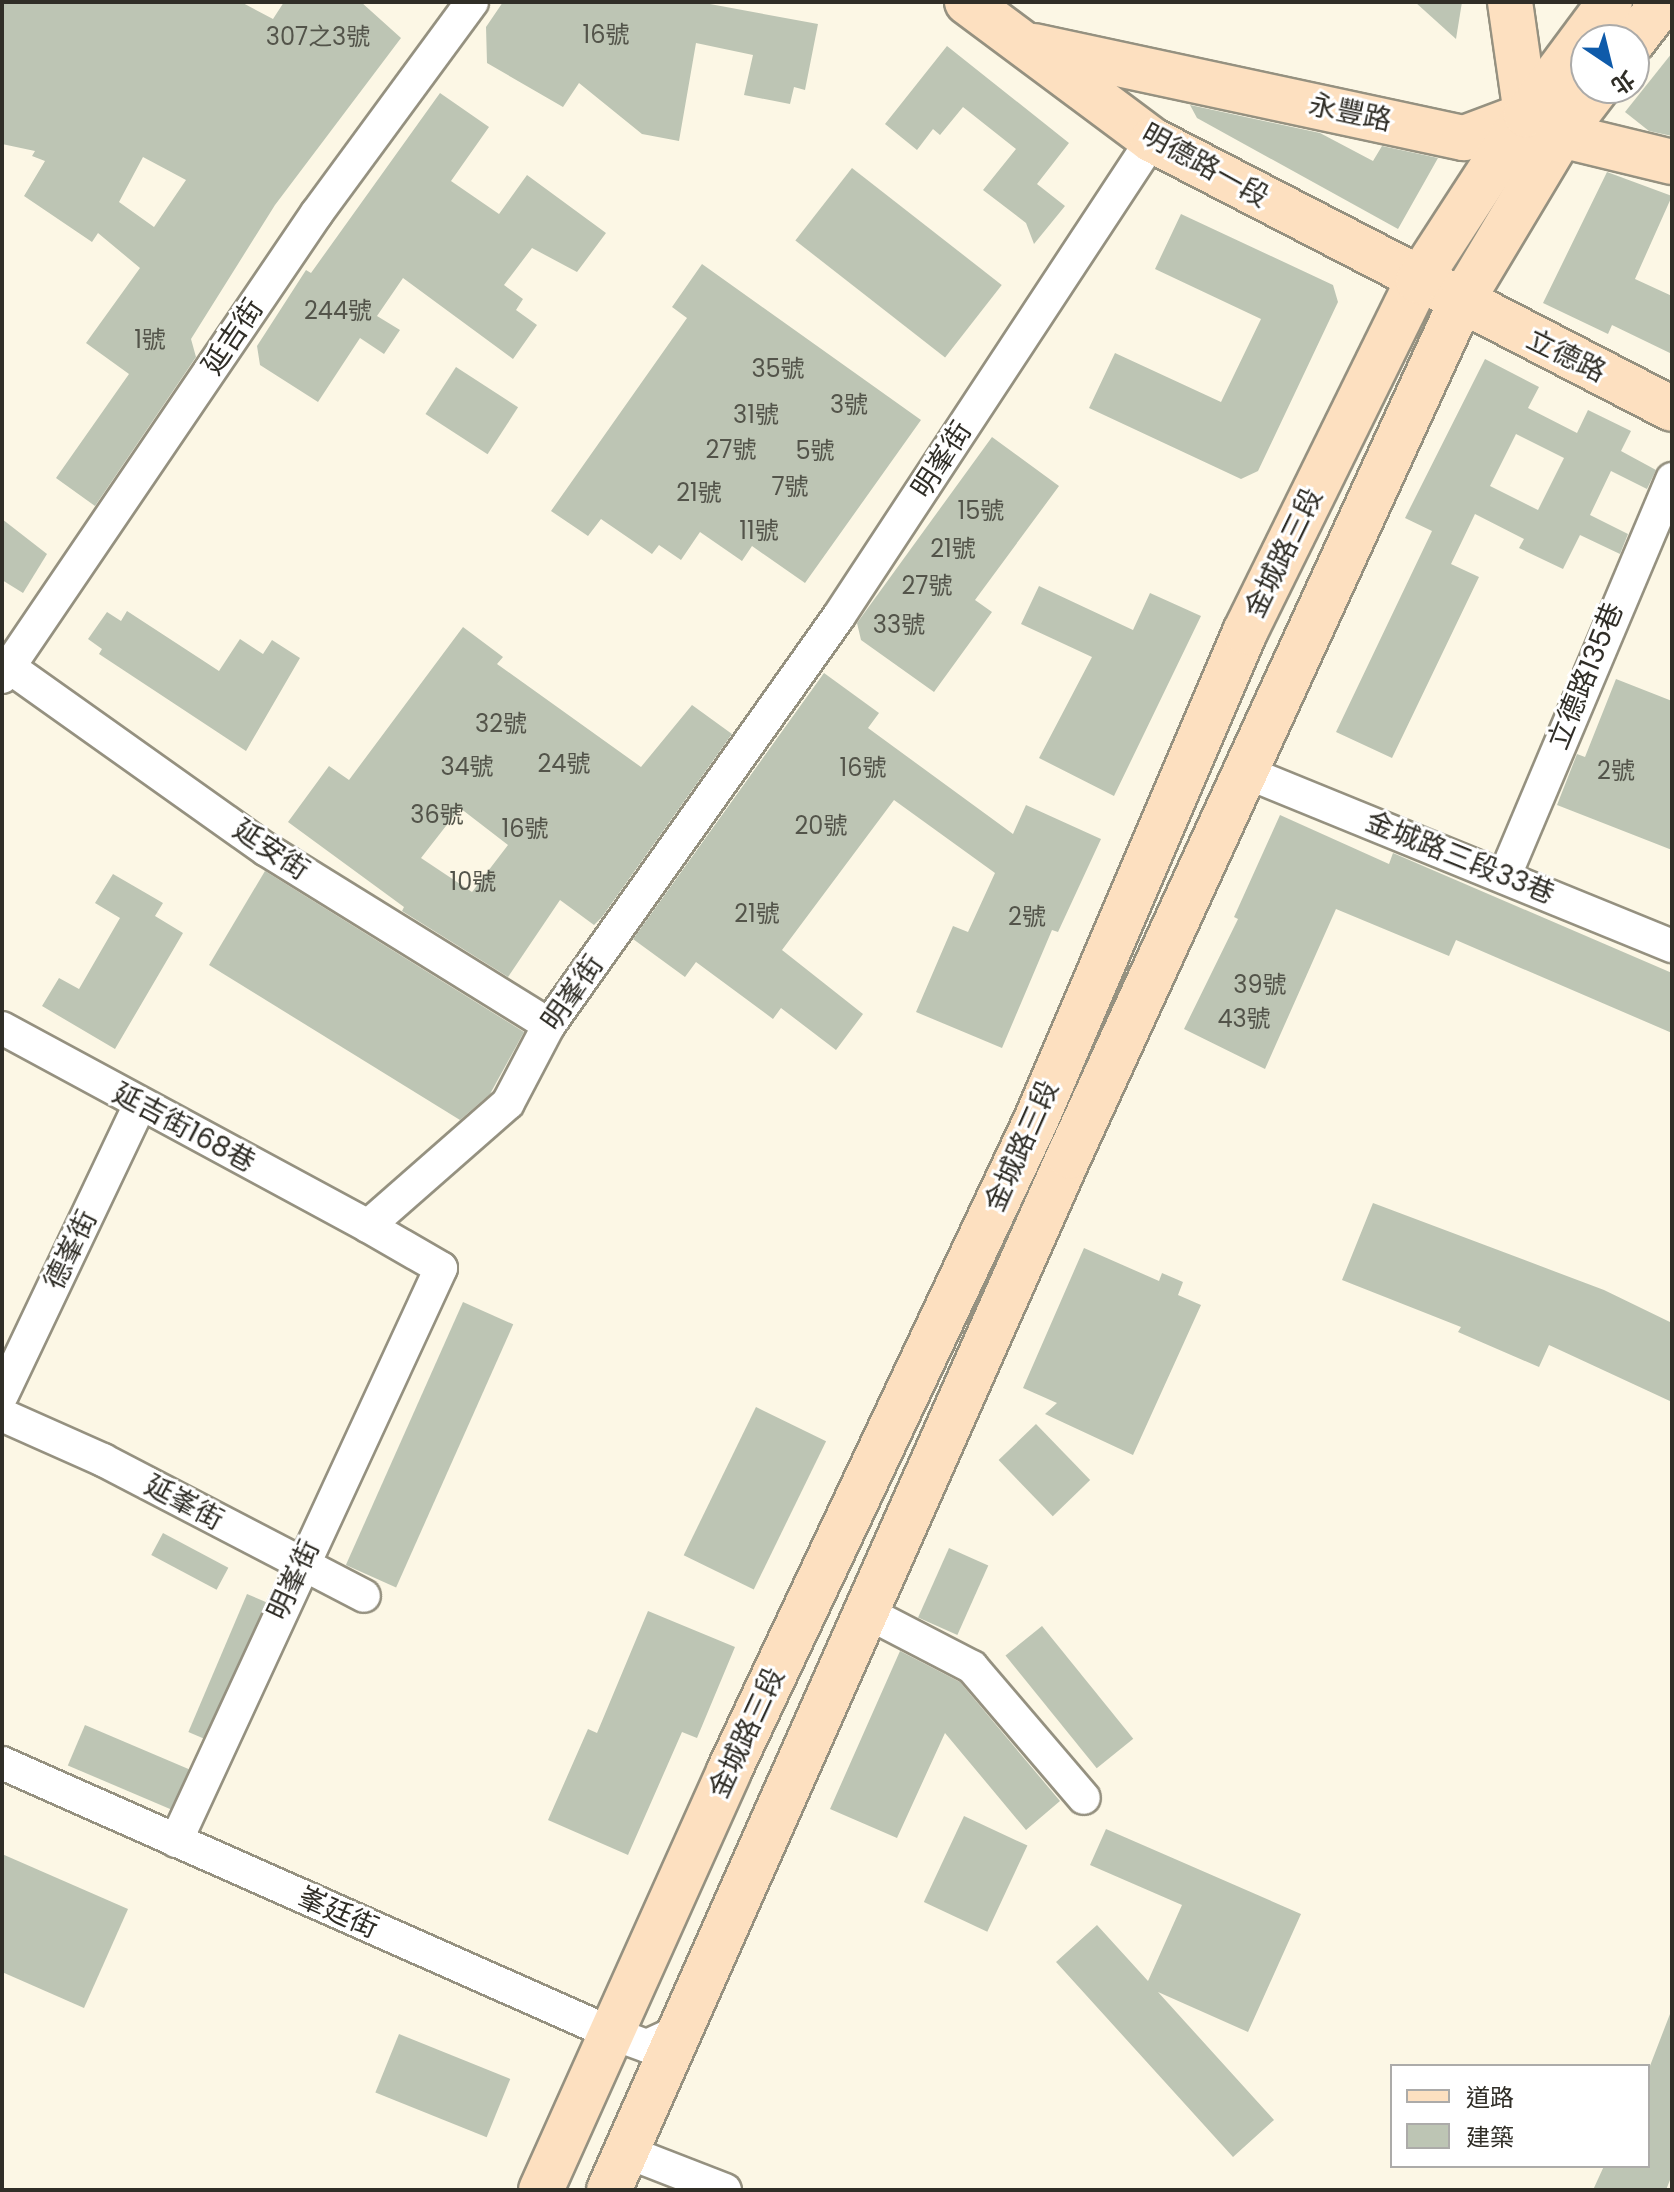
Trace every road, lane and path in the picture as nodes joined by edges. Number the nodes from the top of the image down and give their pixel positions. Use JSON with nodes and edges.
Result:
{"nodes":[{"id":1,"x":472,"y":2,"type":"edge"},
{"id":2,"x":967,"y":2,"type":"edge"},
{"id":3,"x":1510,"y":2,"type":"edge"},
{"id":4,"x":1610,"y":2,"type":"edge"},
{"id":5,"x":1663,"y":2,"type":"edge"},
{"id":6,"x":1646,"y":24,"type":"edge"},
{"id":7,"x":1020,"y":43,"type":"junction"},
{"id":8,"x":1574,"y":104,"type":"edge"},
{"id":9,"x":1543,"y":125,"type":"junction"},
{"id":10,"x":1152,"y":140,"type":"junction"},
{"id":11,"x":1672,"y":162,"type":"edge"},
{"id":12,"x":1418,"y":281,"type":"junction"},
{"id":13,"x":1460,"y":304,"type":"junction"},
{"id":14,"x":1672,"y":409,"type":"edge"},
{"id":15,"x":1672,"y":479,"type":"edge"},
{"id":16,"x":4,"y":668,"type":"edge"},
{"id":17,"x":1248,"y":773,"type":"junction"},
{"id":18,"x":1505,"y":875,"type":"junction"},
{"id":19,"x":1672,"y":946,"type":"edge"},
{"id":20,"x":549,"y":1025,"type":"junction"},
{"id":21,"x":2,"y":1028,"type":"edge"},
{"id":22,"x":140,"y":1105,"type":"junction"},
{"id":23,"x":368,"y":1226,"type":"junction"},
{"id":24,"x":2,"y":1395,"type":"edge"},
{"id":25,"x":2,"y":1415,"type":"edge"},
{"id":26,"x":300,"y":1565,"type":"junction"},
{"id":27,"x":364,"y":1596,"type":"dead end"},
{"id":28,"x":868,"y":1613,"type":"junction"},
{"id":29,"x":2,"y":1763,"type":"edge"},
{"id":30,"x":1084,"y":1798,"type":"dead end"},
{"id":31,"x":176,"y":1841,"type":"junction"},
{"id":32,"x":611,"y":2033,"type":"junction"},
{"id":33,"x":675,"y":2033,"type":"junction"},
{"id":34,"x":618,"y":2171,"type":"edge"},
{"id":35,"x":541,"y":2190,"type":"edge"},
{"id":36,"x":725,"y":2190,"type":"edge"}],
"edges":[{"from":1,"to":16,"type":"street","name":"延吉街"},
{"from":2,"to":7,"type":"main road","name":"明德路一段"},
{"from":3,"to":9,"type":"main road"},
{"from":4,"to":9,"type":"main road"},
{"from":5,"to":6,"type":"main road"},
{"from":7,"to":9,"type":"main road","name":"永豐路"},
{"from":7,"to":10,"type":"main road","name":"明德路一段"},
{"from":8,"to":9,"type":"main road"},
{"from":9,"to":11,"type":"main road"},
{"from":9,"to":12,"type":"main road","name":"金城路三段"},
{"from":9,"to":13,"type":"main road","name":"金城路三段"},
{"from":10,"to":12,"type":"main road","name":"明德路一段"},
{"from":10,"to":20,"type":"street","name":"明峯街"},
{"from":12,"to":13,"type":"main road","name":"明德路一段"},
{"from":12,"to":32,"type":"main road","name":"金城路三段"},
{"from":13,"to":14,"type":"main road","name":"立德路"},
{"from":13,"to":17,"type":"main road","name":"金城路三段"},
{"from":15,"to":18,"type":"street","name":"立德路135巷"},
{"from":16,"to":20,"type":"street","name":"延安街"},
{"from":17,"to":18,"type":"street","name":"金城路三段33巷"},
{"from":17,"to":28,"type":"main road","name":"金城路三段"},
{"from":18,"to":19,"type":"street","name":"金城路三段33巷"},
{"from":20,"to":23,"type":"street","name":"明峯街"},
{"from":21,"to":22,"type":"street","name":"延吉街168巷"},
{"from":22,"to":23,"type":"street","name":"延吉街168巷"},
{"from":22,"to":24,"type":"street","name":"德峯街"},
{"from":23,"to":26,"type":"street","name":"明峯街"},
{"from":25,"to":26,"type":"street","name":"延峯街"},
{"from":26,"to":27,"type":"street","name":"延峯街"},
{"from":26,"to":31,"type":"street","name":"明峯街"},
{"from":28,"to":30,"type":"street"},
{"from":28,"to":33,"type":"main road","name":"金城路三段"},
{"from":29,"to":31,"type":"street","name":"峯廷街"},
{"from":31,"to":32,"type":"street","name":"峯廷街"},
{"from":32,"to":33,"type":"street","name":"峯廷街"},
{"from":32,"to":35,"type":"main road","name":"金城路三段"},
{"from":33,"to":34,"type":"main road","name":"金城路三段"},
{"from":34,"to":36,"type":"street"}]}
